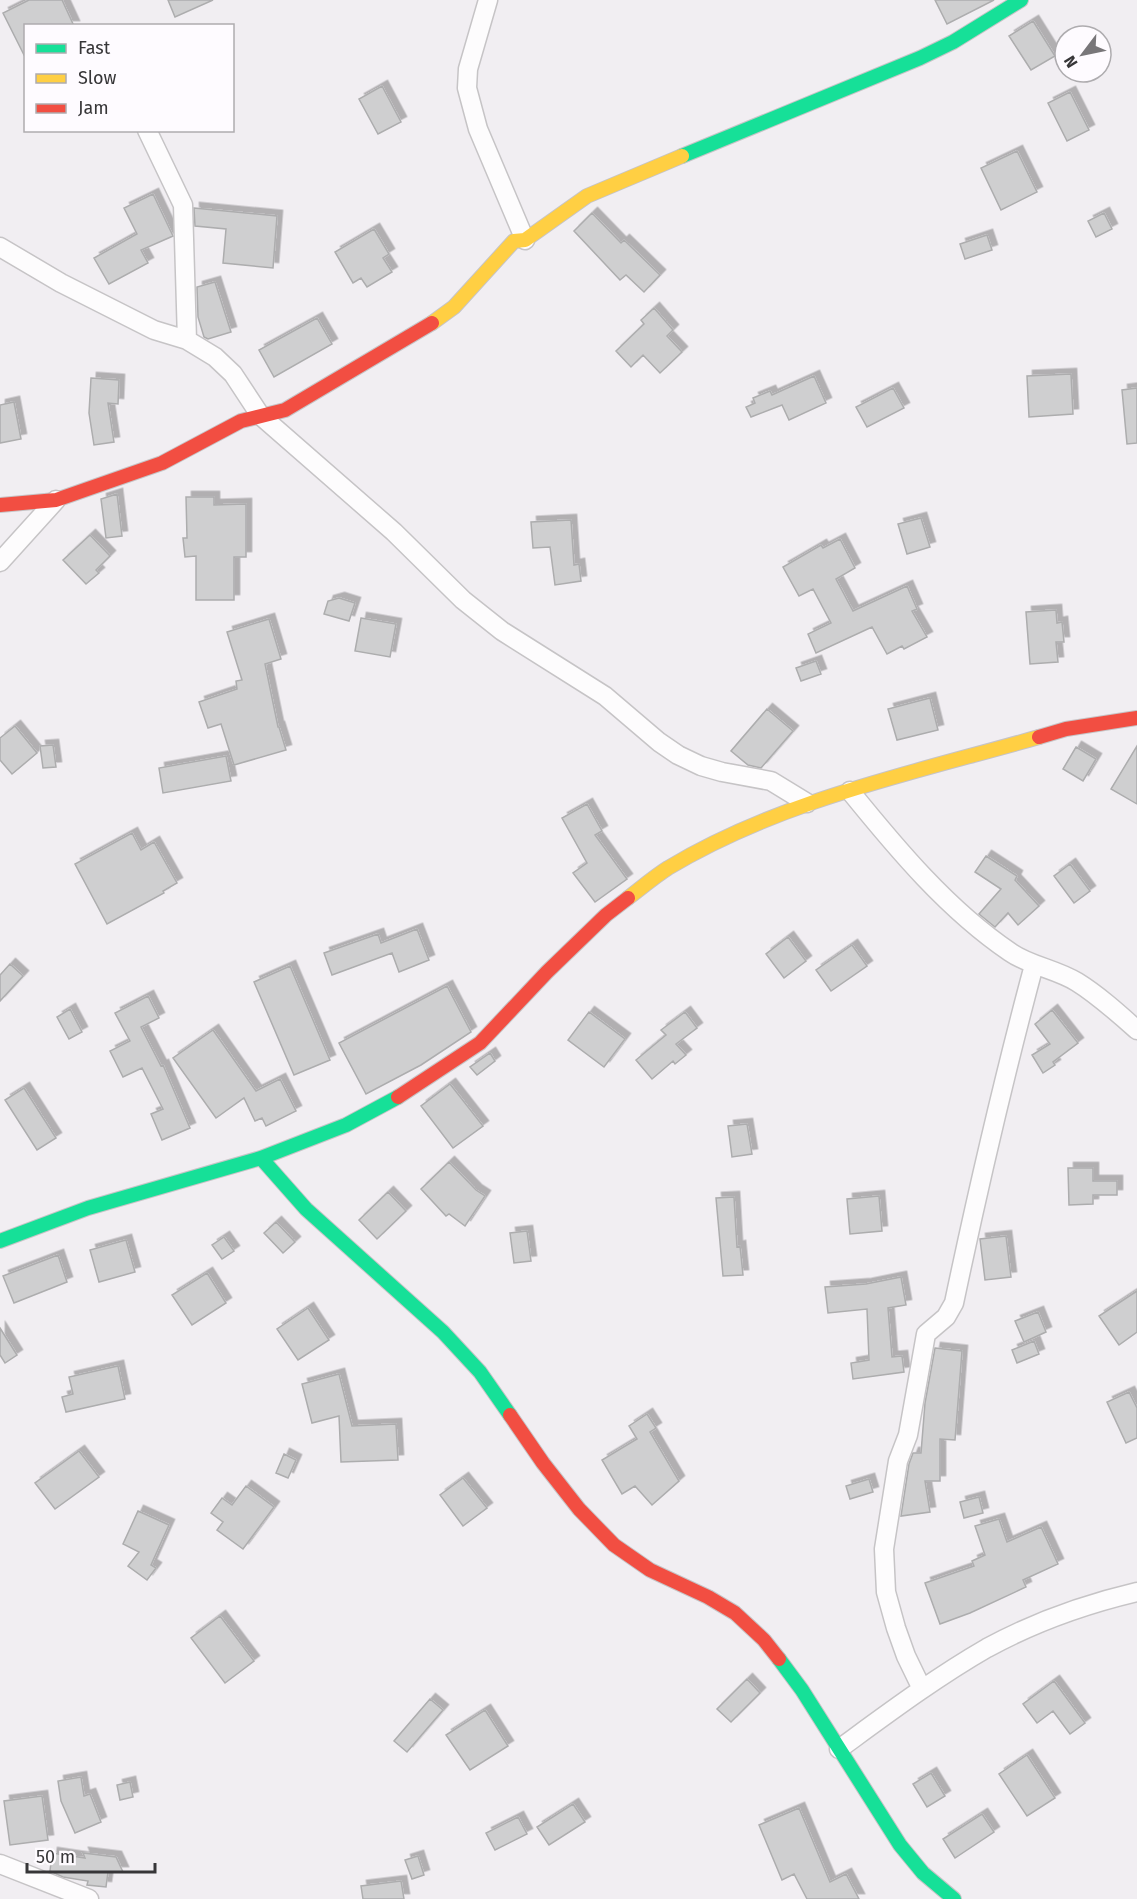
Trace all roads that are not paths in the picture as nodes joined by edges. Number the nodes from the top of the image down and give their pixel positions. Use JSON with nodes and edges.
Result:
{"nodes":[{"id":1,"x":488,"y":0,"type":"edge"},
{"id":2,"x":1021,"y":0,"type":"edge"},
{"id":3,"x":148,"y":132,"type":"edge"},
{"id":4,"x":525,"y":240,"type":"junction"},
{"id":5,"x":0,"y":247,"type":"edge"},
{"id":6,"x":187,"y":340,"type":"junction"},
{"id":7,"x":260,"y":415,"type":"junction"},
{"id":8,"x":56,"y":500,"type":"junction"},
{"id":9,"x":0,"y":505,"type":"edge"},
{"id":10,"x":0,"y":562,"type":"edge"},
{"id":11,"x":1137,"y":718,"type":"edge"},
{"id":12,"x":850,"y":791,"type":"junction"},
{"id":13,"x":807,"y":803,"type":"junction"},
{"id":14,"x":1034,"y":964,"type":"junction"},
{"id":15,"x":1137,"y":1030,"type":"edge"},
{"id":16,"x":261,"y":1158,"type":"junction"},
{"id":17,"x":0,"y":1241,"type":"edge"},
{"id":18,"x":1137,"y":1592,"type":"edge"},
{"id":19,"x":922,"y":1689,"type":"junction"},
{"id":20,"x":839,"y":1749,"type":"junction"},
{"id":21,"x":0,"y":1864,"type":"edge"},
{"id":22,"x":89,"y":1899,"type":"edge"},
{"id":23,"x":954,"y":1899,"type":"edge"}],
"edges":[{"from":1,"to":4,"type":"street"},
{"from":2,"to":4,"type":"street"},
{"from":3,"to":6,"type":"street"},
{"from":4,"to":7,"type":"street"},
{"from":5,"to":6,"type":"street"},
{"from":6,"to":7,"type":"street"},
{"from":7,"to":8,"type":"street"},
{"from":7,"to":13,"type":"street"},
{"from":8,"to":9,"type":"street"},
{"from":8,"to":10,"type":"street"},
{"from":11,"to":12,"type":"street"},
{"from":12,"to":13,"type":"street"},
{"from":12,"to":14,"type":"street"},
{"from":13,"to":16,"type":"street"},
{"from":14,"to":15,"type":"street"},
{"from":14,"to":19,"type":"street"},
{"from":16,"to":17,"type":"street"},
{"from":16,"to":20,"type":"street"},
{"from":18,"to":19,"type":"street"},
{"from":19,"to":20,"type":"street"},
{"from":20,"to":23,"type":"street"},
{"from":21,"to":22,"type":"street"}]}
